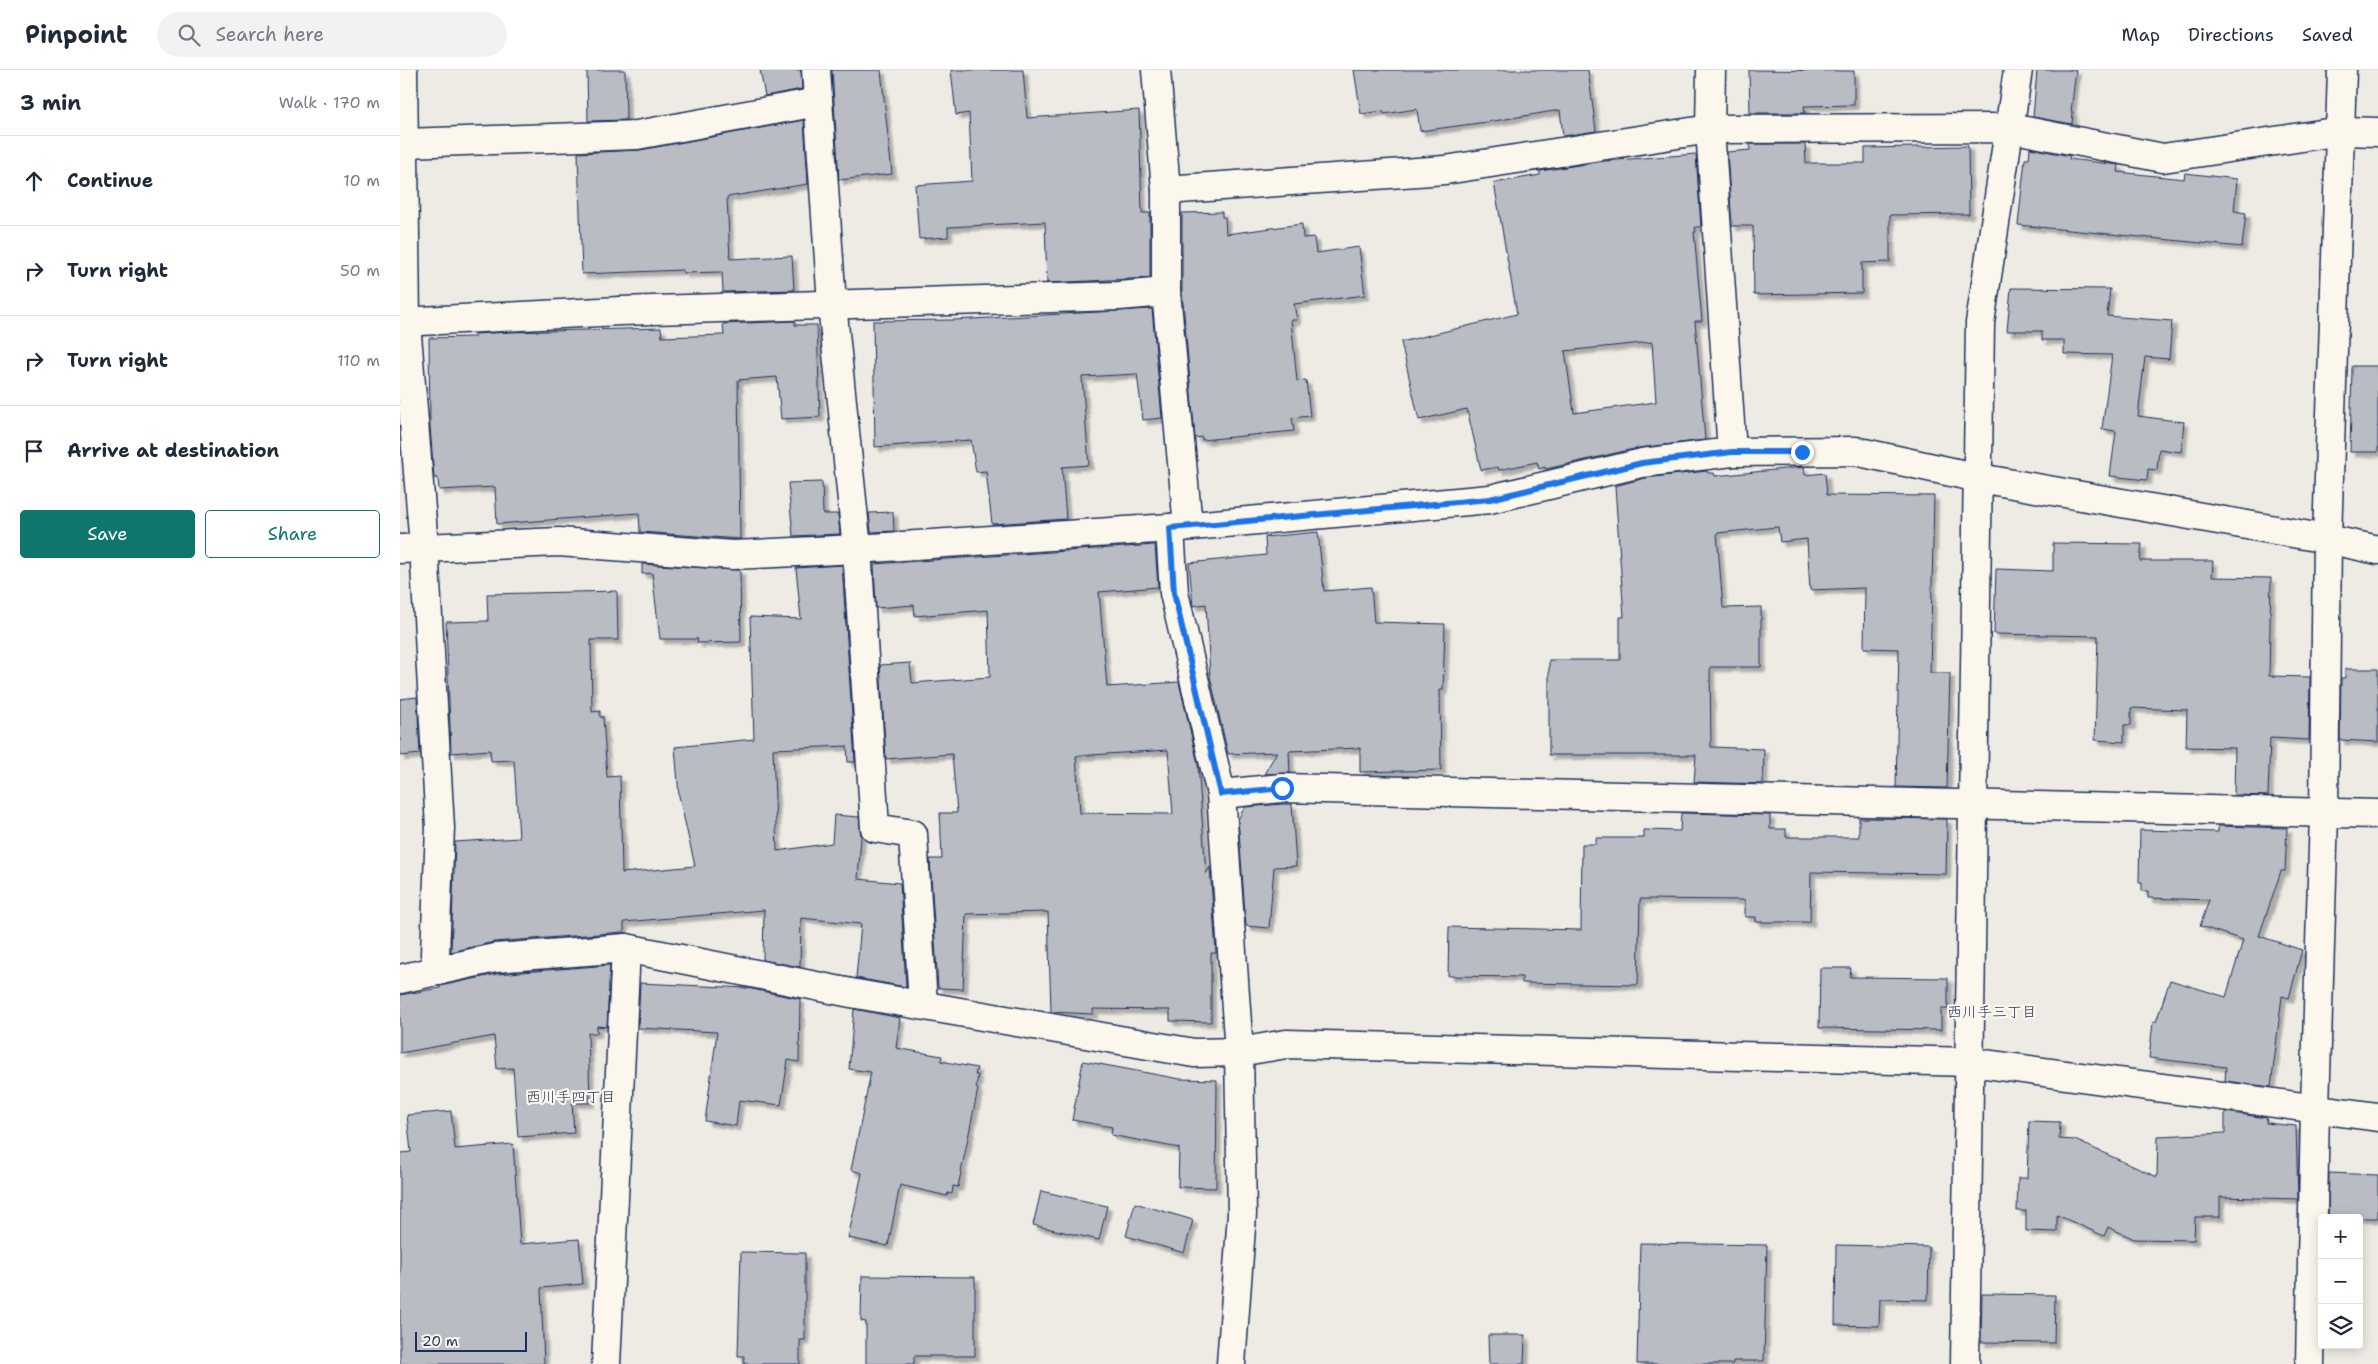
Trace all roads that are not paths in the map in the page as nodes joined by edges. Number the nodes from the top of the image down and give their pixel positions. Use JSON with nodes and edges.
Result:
{"nodes":[{"id":1,"x":403,"y":70,"type":"edge"},
{"id":2,"x":816,"y":70,"type":"edge"},
{"id":3,"x":1156,"y":70,"type":"edge"},
{"id":4,"x":1711,"y":70,"type":"edge"},
{"id":5,"x":2018,"y":70,"type":"edge"},
{"id":6,"x":2342,"y":70,"type":"edge"},
{"id":7,"x":818,"y":102,"type":"junction"},
{"id":8,"x":2010,"y":128,"type":"junction"},
{"id":9,"x":1710,"y":129,"type":"junction"},
{"id":10,"x":2341,"y":131,"type":"junction"},
{"id":11,"x":2378,"y":132,"type":"edge"},
{"id":12,"x":404,"y":143,"type":"junction"},
{"id":13,"x":1166,"y":190,"type":"junction"},
{"id":14,"x":1166,"y":292,"type":"junction"},
{"id":15,"x":832,"y":304,"type":"junction"},
{"id":16,"x":403,"y":322,"type":"edge"},
{"id":17,"x":1732,"y":452,"type":"junction"},
{"id":18,"x":1979,"y":478,"type":"junction"},
{"id":19,"x":1179,"y":527,"type":"junction"},
{"id":20,"x":2327,"y":539,"type":"junction"},
{"id":21,"x":412,"y":548,"type":"edge"},
{"id":22,"x":857,"y":549,"type":"junction"},
{"id":23,"x":2378,"y":550,"type":"edge"},
{"id":24,"x":1221,"y":794,"type":"junction"},
{"id":25,"x":1974,"y":805,"type":"junction"},
{"id":26,"x":2324,"y":814,"type":"junction"},
{"id":27,"x":2378,"y":814,"type":"edge"},
{"id":28,"x":626,"y":948,"type":"junction"},
{"id":29,"x":439,"y":971,"type":"junction"},
{"id":30,"x":400,"y":979,"type":"edge"},
{"id":31,"x":923,"y":1005,"type":"junction"},
{"id":32,"x":1239,"y":1052,"type":"junction"},
{"id":33,"x":1970,"y":1062,"type":"junction"},
{"id":34,"x":2315,"y":1108,"type":"junction"},
{"id":35,"x":2378,"y":1117,"type":"edge"},
{"id":36,"x":606,"y":1364,"type":"edge"},
{"id":37,"x":1231,"y":1364,"type":"edge"},
{"id":38,"x":1965,"y":1364,"type":"edge"},
{"id":39,"x":2310,"y":1364,"type":"edge"}],
"edges":[{"from":1,"to":12,"type":"street"},
{"from":2,"to":7,"type":"street"},
{"from":3,"to":13,"type":"street"},
{"from":4,"to":9,"type":"street"},
{"from":5,"to":8,"type":"street"},
{"from":6,"to":10,"type":"street"},
{"from":7,"to":12,"type":"street"},
{"from":7,"to":15,"type":"street"},
{"from":8,"to":9,"type":"street"},
{"from":8,"to":10,"type":"street"},
{"from":8,"to":18,"type":"street"},
{"from":9,"to":13,"type":"street"},
{"from":9,"to":17,"type":"street"},
{"from":10,"to":11,"type":"street"},
{"from":10,"to":20,"type":"street"},
{"from":12,"to":16,"type":"street"},
{"from":13,"to":14,"type":"street"},
{"from":14,"to":15,"type":"street"},
{"from":14,"to":19,"type":"street"},
{"from":15,"to":16,"type":"street"},
{"from":15,"to":22,"type":"street"},
{"from":16,"to":21,"type":"street"},
{"from":17,"to":18,"type":"street"},
{"from":17,"to":19,"type":"street"},
{"from":18,"to":20,"type":"street"},
{"from":18,"to":25,"type":"street"},
{"from":19,"to":22,"type":"street"},
{"from":19,"to":24,"type":"street"},
{"from":20,"to":23,"type":"street"},
{"from":20,"to":26,"type":"street"},
{"from":21,"to":22,"type":"street"},
{"from":21,"to":29,"type":"street"},
{"from":22,"to":31,"type":"street"},
{"from":24,"to":25,"type":"street"},
{"from":24,"to":32,"type":"street"},
{"from":25,"to":26,"type":"street"},
{"from":25,"to":33,"type":"street"},
{"from":26,"to":27,"type":"street"},
{"from":26,"to":34,"type":"street"},
{"from":28,"to":29,"type":"street"},
{"from":28,"to":31,"type":"street"},
{"from":28,"to":36,"type":"street"},
{"from":29,"to":30,"type":"street"},
{"from":31,"to":32,"type":"street"},
{"from":32,"to":33,"type":"street"},
{"from":32,"to":37,"type":"street"},
{"from":33,"to":34,"type":"street"},
{"from":33,"to":38,"type":"street"},
{"from":34,"to":35,"type":"street"},
{"from":34,"to":39,"type":"street"}]}
